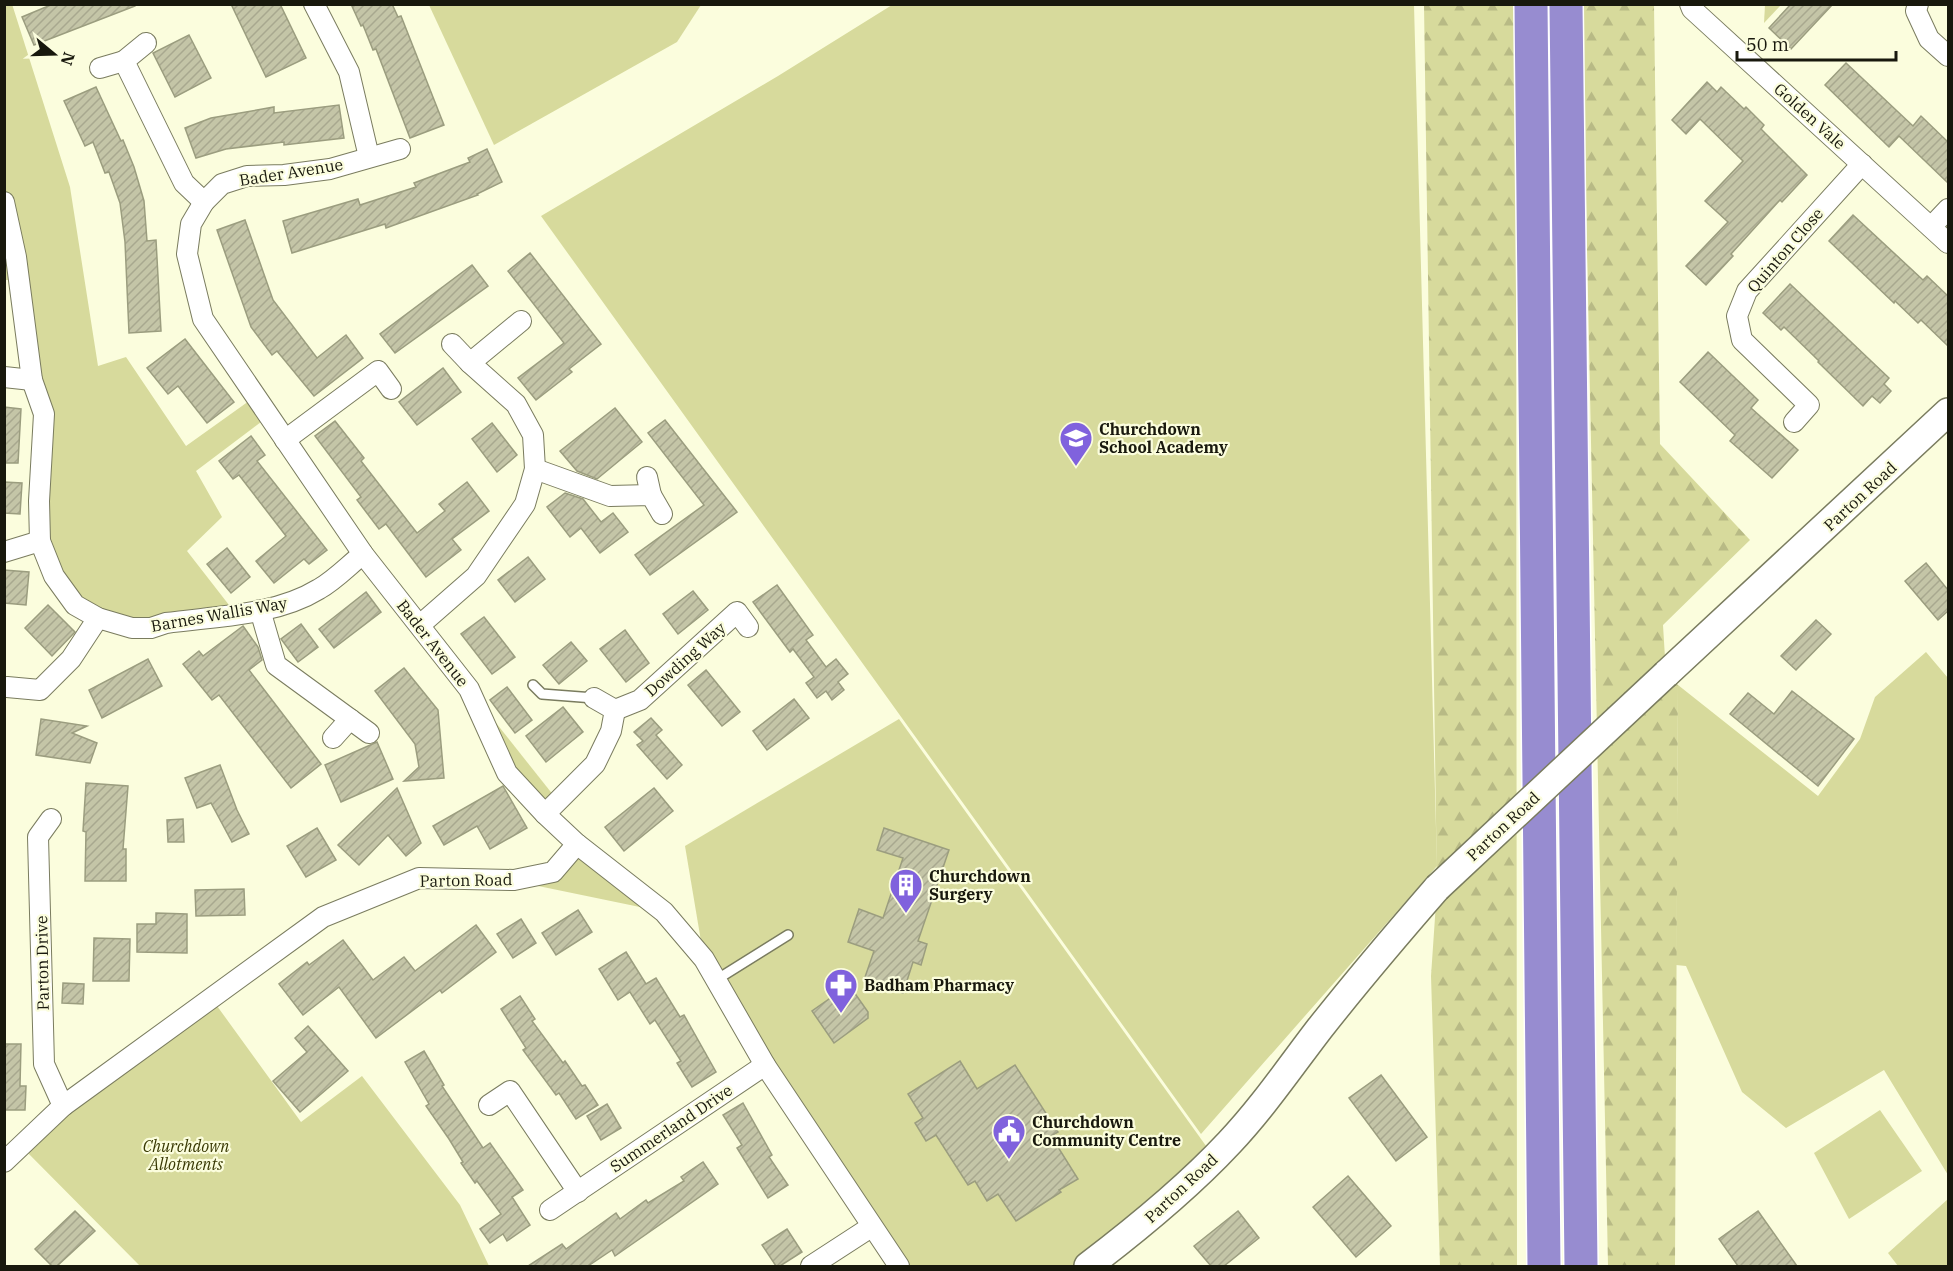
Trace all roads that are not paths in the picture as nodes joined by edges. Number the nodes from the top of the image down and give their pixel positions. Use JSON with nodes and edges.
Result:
{"nodes":[{"id":1,"x":314,"y":4,"type":"edge"},
{"id":2,"x":1531,"y":4,"type":"edge"},
{"id":3,"x":1566,"y":4,"type":"edge"},
{"id":4,"x":1690,"y":4,"type":"edge"},
{"id":5,"x":1918,"y":4,"type":"edge"},
{"id":6,"x":146,"y":43,"type":"dead end"},
{"id":7,"x":1948,"y":56,"type":"edge"},
{"id":8,"x":124,"y":61,"type":"junction"},
{"id":9,"x":99,"y":68,"type":"dead end"},
{"id":10,"x":400,"y":149,"type":"dead end"},
{"id":11,"x":369,"y":158,"type":"junction"},
{"id":12,"x":1862,"y":164,"type":"junction"},
{"id":13,"x":204,"y":201,"type":"junction"},
{"id":14,"x":4,"y":202,"type":"edge"},
{"id":15,"x":1948,"y":209,"type":"edge"},
{"id":16,"x":1931,"y":227,"type":"junction"},
{"id":17,"x":1948,"y":243,"type":"edge"},
{"id":18,"x":521,"y":321,"type":"dead end"},
{"id":19,"x":452,"y":344,"type":"dead end"},
{"id":20,"x":470,"y":363,"type":"junction"},
{"id":21,"x":4,"y":377,"type":"edge"},
{"id":22,"x":32,"y":380,"type":"junction"},
{"id":23,"x":391,"y":389,"type":"dead end"},
{"id":24,"x":1948,"y":412,"type":"edge"},
{"id":25,"x":1794,"y":422,"type":"dead end"},
{"id":26,"x":285,"y":440,"type":"junction"},
{"id":27,"x":535,"y":469,"type":"junction"},
{"id":28,"x":662,"y":514,"type":"dead end"},
{"id":29,"x":40,"y":541,"type":"junction"},
{"id":30,"x":4,"y":552,"type":"edge"},
{"id":31,"x":363,"y":554,"type":"junction"},
{"id":32,"x":260,"y":610,"type":"junction"},
{"id":33,"x":98,"y":618,"type":"junction"},
{"id":34,"x":420,"y":625,"type":"junction"},
{"id":35,"x":748,"y":627,"type":"dead end"},
{"id":36,"x":533,"y":685,"type":"dead end"},
{"id":37,"x":7,"y":687,"type":"dead end"},
{"id":38,"x":594,"y":698,"type":"joint"},
{"id":39,"x":615,"y":710,"type":"junction"},
{"id":40,"x":350,"y":718,"type":"junction"},
{"id":41,"x":369,"y":733,"type":"dead end"},
{"id":42,"x":333,"y":738,"type":"dead end"},
{"id":43,"x":545,"y":814,"type":"junction"},
{"id":44,"x":51,"y":819,"type":"dead end"},
{"id":45,"x":577,"y":844,"type":"junction"},
{"id":46,"x":788,"y":935,"type":"dead end"},
{"id":47,"x":716,"y":980,"type":"junction"},
{"id":48,"x":765,"y":1065,"type":"junction"},
{"id":49,"x":489,"y":1105,"type":"dead end"},
{"id":50,"x":63,"y":1106,"type":"junction"},
{"id":51,"x":4,"y":1162,"type":"edge"},
{"id":52,"x":578,"y":1192,"type":"junction"},
{"id":53,"x":550,"y":1210,"type":"dead end"},
{"id":54,"x":871,"y":1227,"type":"junction"},
{"id":55,"x":812,"y":1266,"type":"edge"},
{"id":56,"x":899,"y":1266,"type":"edge"},
{"id":57,"x":1088,"y":1266,"type":"edge"},
{"id":58,"x":1544,"y":1266,"type":"edge"},
{"id":59,"x":1581,"y":1266,"type":"edge"}],
"edges":[{"from":1,"to":11,"type":"street"},
{"from":2,"to":58,"type":"highway"},
{"from":3,"to":59,"type":"highway"},
{"from":4,"to":12,"type":"street","name":"Golden Vale"},
{"from":5,"to":7,"type":"street"},
{"from":6,"to":8,"type":"street"},
{"from":8,"to":9,"type":"street"},
{"from":8,"to":13,"type":"street"},
{"from":10,"to":11,"type":"street","name":"Bader Avenue"},
{"from":11,"to":13,"type":"street","name":"Bader Avenue"},
{"from":12,"to":16,"type":"street","name":"Golden Vale"},
{"from":12,"to":25,"type":"street","name":"Quinton Close"},
{"from":13,"to":26,"type":"street","name":"Bader Avenue"},
{"from":14,"to":22,"type":"street","name":"Barnes Wallis Way"},
{"from":15,"to":16,"type":"street"},
{"from":16,"to":17,"type":"street","name":"Golden Vale"},
{"from":18,"to":20,"type":"street"},
{"from":19,"to":20,"type":"street"},
{"from":20,"to":27,"type":"street"},
{"from":21,"to":22,"type":"street"},
{"from":22,"to":29,"type":"street","name":"Barnes Wallis Way"},
{"from":23,"to":26,"type":"street"},
{"from":24,"to":57,"type":"street","name":"Parton Road","bridge":true},
{"from":26,"to":31,"type":"street","name":"Bader Avenue"},
{"from":27,"to":28,"type":"street"},
{"from":27,"to":34,"type":"street"},
{"from":29,"to":30,"type":"street"},
{"from":29,"to":33,"type":"street","name":"Barnes Wallis Way"},
{"from":31,"to":32,"type":"street","name":"Barnes Wallis Way"},
{"from":31,"to":34,"type":"street","name":"Bader Avenue"},
{"from":32,"to":33,"type":"street","name":"Barnes Wallis Way"},
{"from":32,"to":40,"type":"street"},
{"from":33,"to":37,"type":"street"},
{"from":34,"to":43,"type":"street","name":"Bader Avenue"},
{"from":35,"to":39,"type":"street","name":"Dowding Way"},
{"from":36,"to":38,"type":"lane"},
{"from":38,"to":39,"type":"street"},
{"from":39,"to":43,"type":"street"},
{"from":40,"to":41,"type":"street"},
{"from":40,"to":42,"type":"street"},
{"from":43,"to":45,"type":"street","name":"Bader Avenue"},
{"from":44,"to":50,"type":"street","name":"Parton Drive"},
{"from":45,"to":47,"type":"street"},
{"from":45,"to":50,"type":"street","name":"Parton Road"},
{"from":46,"to":47,"type":"lane"},
{"from":47,"to":48,"type":"street"},
{"from":48,"to":52,"type":"street","name":"Summerland Drive"},
{"from":48,"to":54,"type":"street"},
{"from":49,"to":52,"type":"street"},
{"from":50,"to":51,"type":"street","name":"Parton Road"},
{"from":52,"to":53,"type":"street","name":"Summerland Drive"},
{"from":54,"to":55,"type":"street"},
{"from":54,"to":56,"type":"street"}]}
